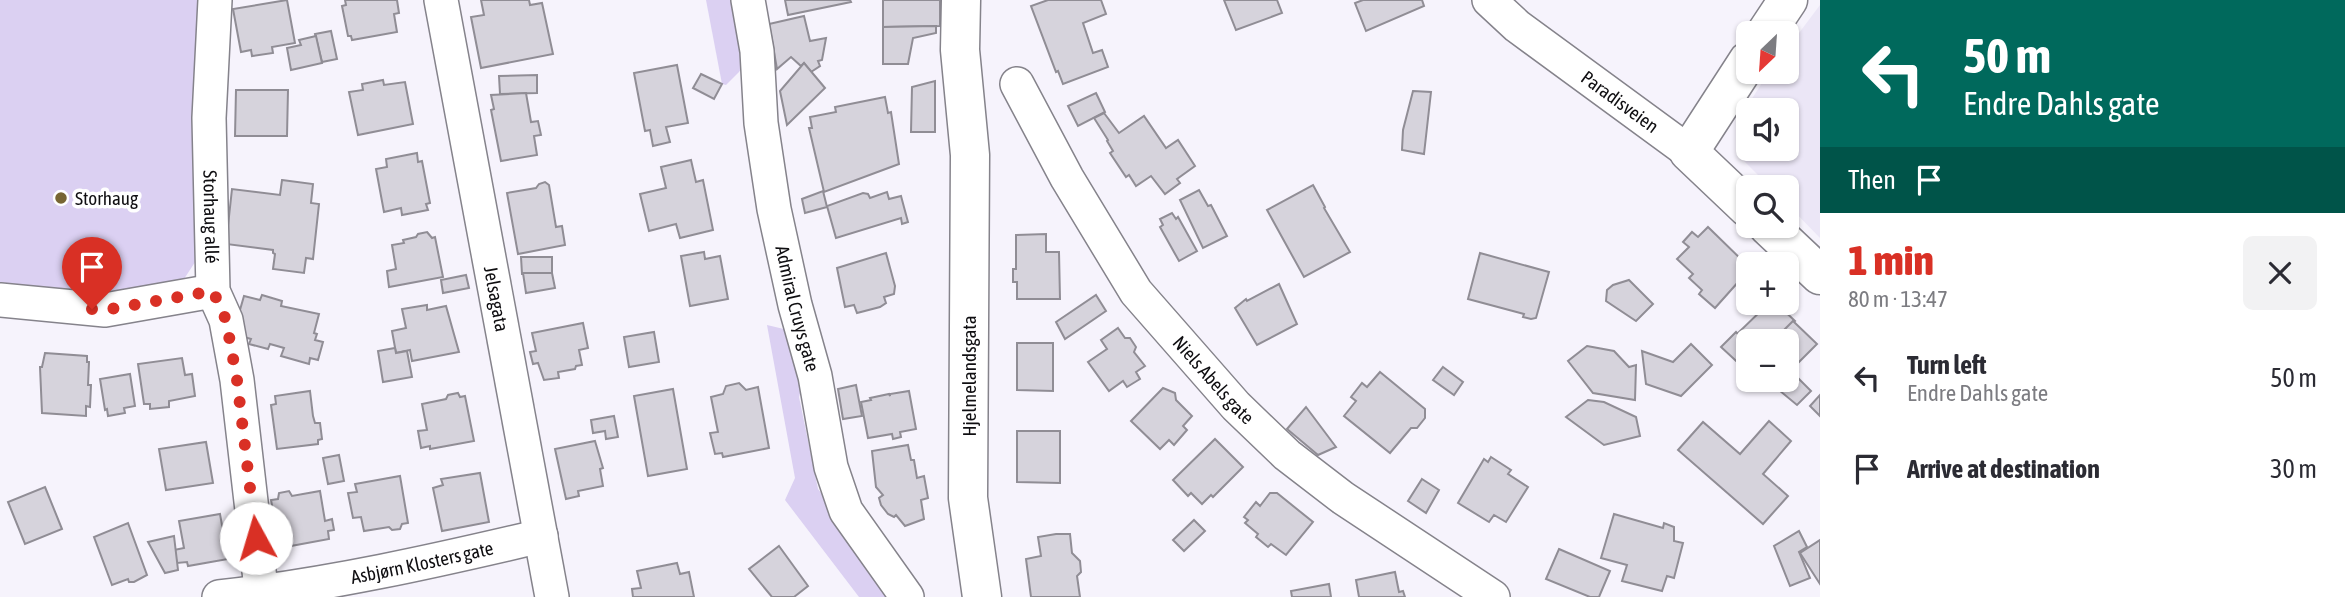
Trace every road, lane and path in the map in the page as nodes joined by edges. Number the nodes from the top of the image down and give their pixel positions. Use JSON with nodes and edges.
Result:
{"nodes":[{"id":1,"x":215,"y":0,"type":"edge"},
{"id":2,"x":441,"y":0,"type":"edge"},
{"id":3,"x":748,"y":0,"type":"edge"},
{"id":4,"x":961,"y":0,"type":"edge"},
{"id":5,"x":983,"y":0,"type":"edge"},
{"id":6,"x":1489,"y":0,"type":"edge"},
{"id":7,"x":1788,"y":0,"type":"edge"},
{"id":8,"x":1774,"y":21,"type":"edge"},
{"id":9,"x":1736,"y":80,"type":"edge"},
{"id":10,"x":1017,"y":84,"type":"dead end"},
{"id":11,"x":1689,"y":152,"type":"junction"},
{"id":12,"x":970,"y":155,"type":"junction"},
{"id":13,"x":1736,"y":197,"type":"edge"},
{"id":14,"x":1781,"y":238,"type":"edge"},
{"id":15,"x":1820,"y":275,"type":"edge"},
{"id":16,"x":213,"y":291,"type":"junction"},
{"id":17,"x":0,"y":300,"type":"edge"},
{"id":18,"x":541,"y":536,"type":"junction"},
{"id":19,"x":262,"y":595,"type":"edge"},
{"id":20,"x":219,"y":597,"type":"edge"},
{"id":21,"x":552,"y":597,"type":"edge"},
{"id":22,"x":907,"y":597,"type":"edge"},
{"id":23,"x":982,"y":597,"type":"edge"},
{"id":24,"x":1493,"y":597,"type":"edge"}],
"edges":[{"from":1,"to":16,"type":"street","name":"Storhaug allé"},
{"from":2,"to":18,"type":"street","name":"Jelsagata"},
{"from":3,"to":22,"type":"street","name":"Admiral Cruys gate"},
{"from":4,"to":12,"type":"street","name":"Hjelmelandsgata"},
{"from":5,"to":12,"type":"street","name":"Hjelmelandsgata"},
{"from":6,"to":11,"type":"street","name":"Paradisveien"},
{"from":7,"to":8,"type":"street"},
{"from":9,"to":11,"type":"street"},
{"from":10,"to":24,"type":"street","name":"Niels Abels gate"},
{"from":11,"to":13,"type":"street","name":"Paradisveien"},
{"from":12,"to":23,"type":"street","name":"Hjelmelandsgata"},
{"from":14,"to":15,"type":"street"},
{"from":16,"to":17,"type":"street"},
{"from":16,"to":19,"type":"street","name":"Storhaug allé"},
{"from":18,"to":19,"type":"street","name":"Asbjørn Klosters gate"},
{"from":18,"to":21,"type":"street","name":"Jelsagata"},
{"from":19,"to":20,"type":"street","name":"Asbjørn Klosters gate"}]}
